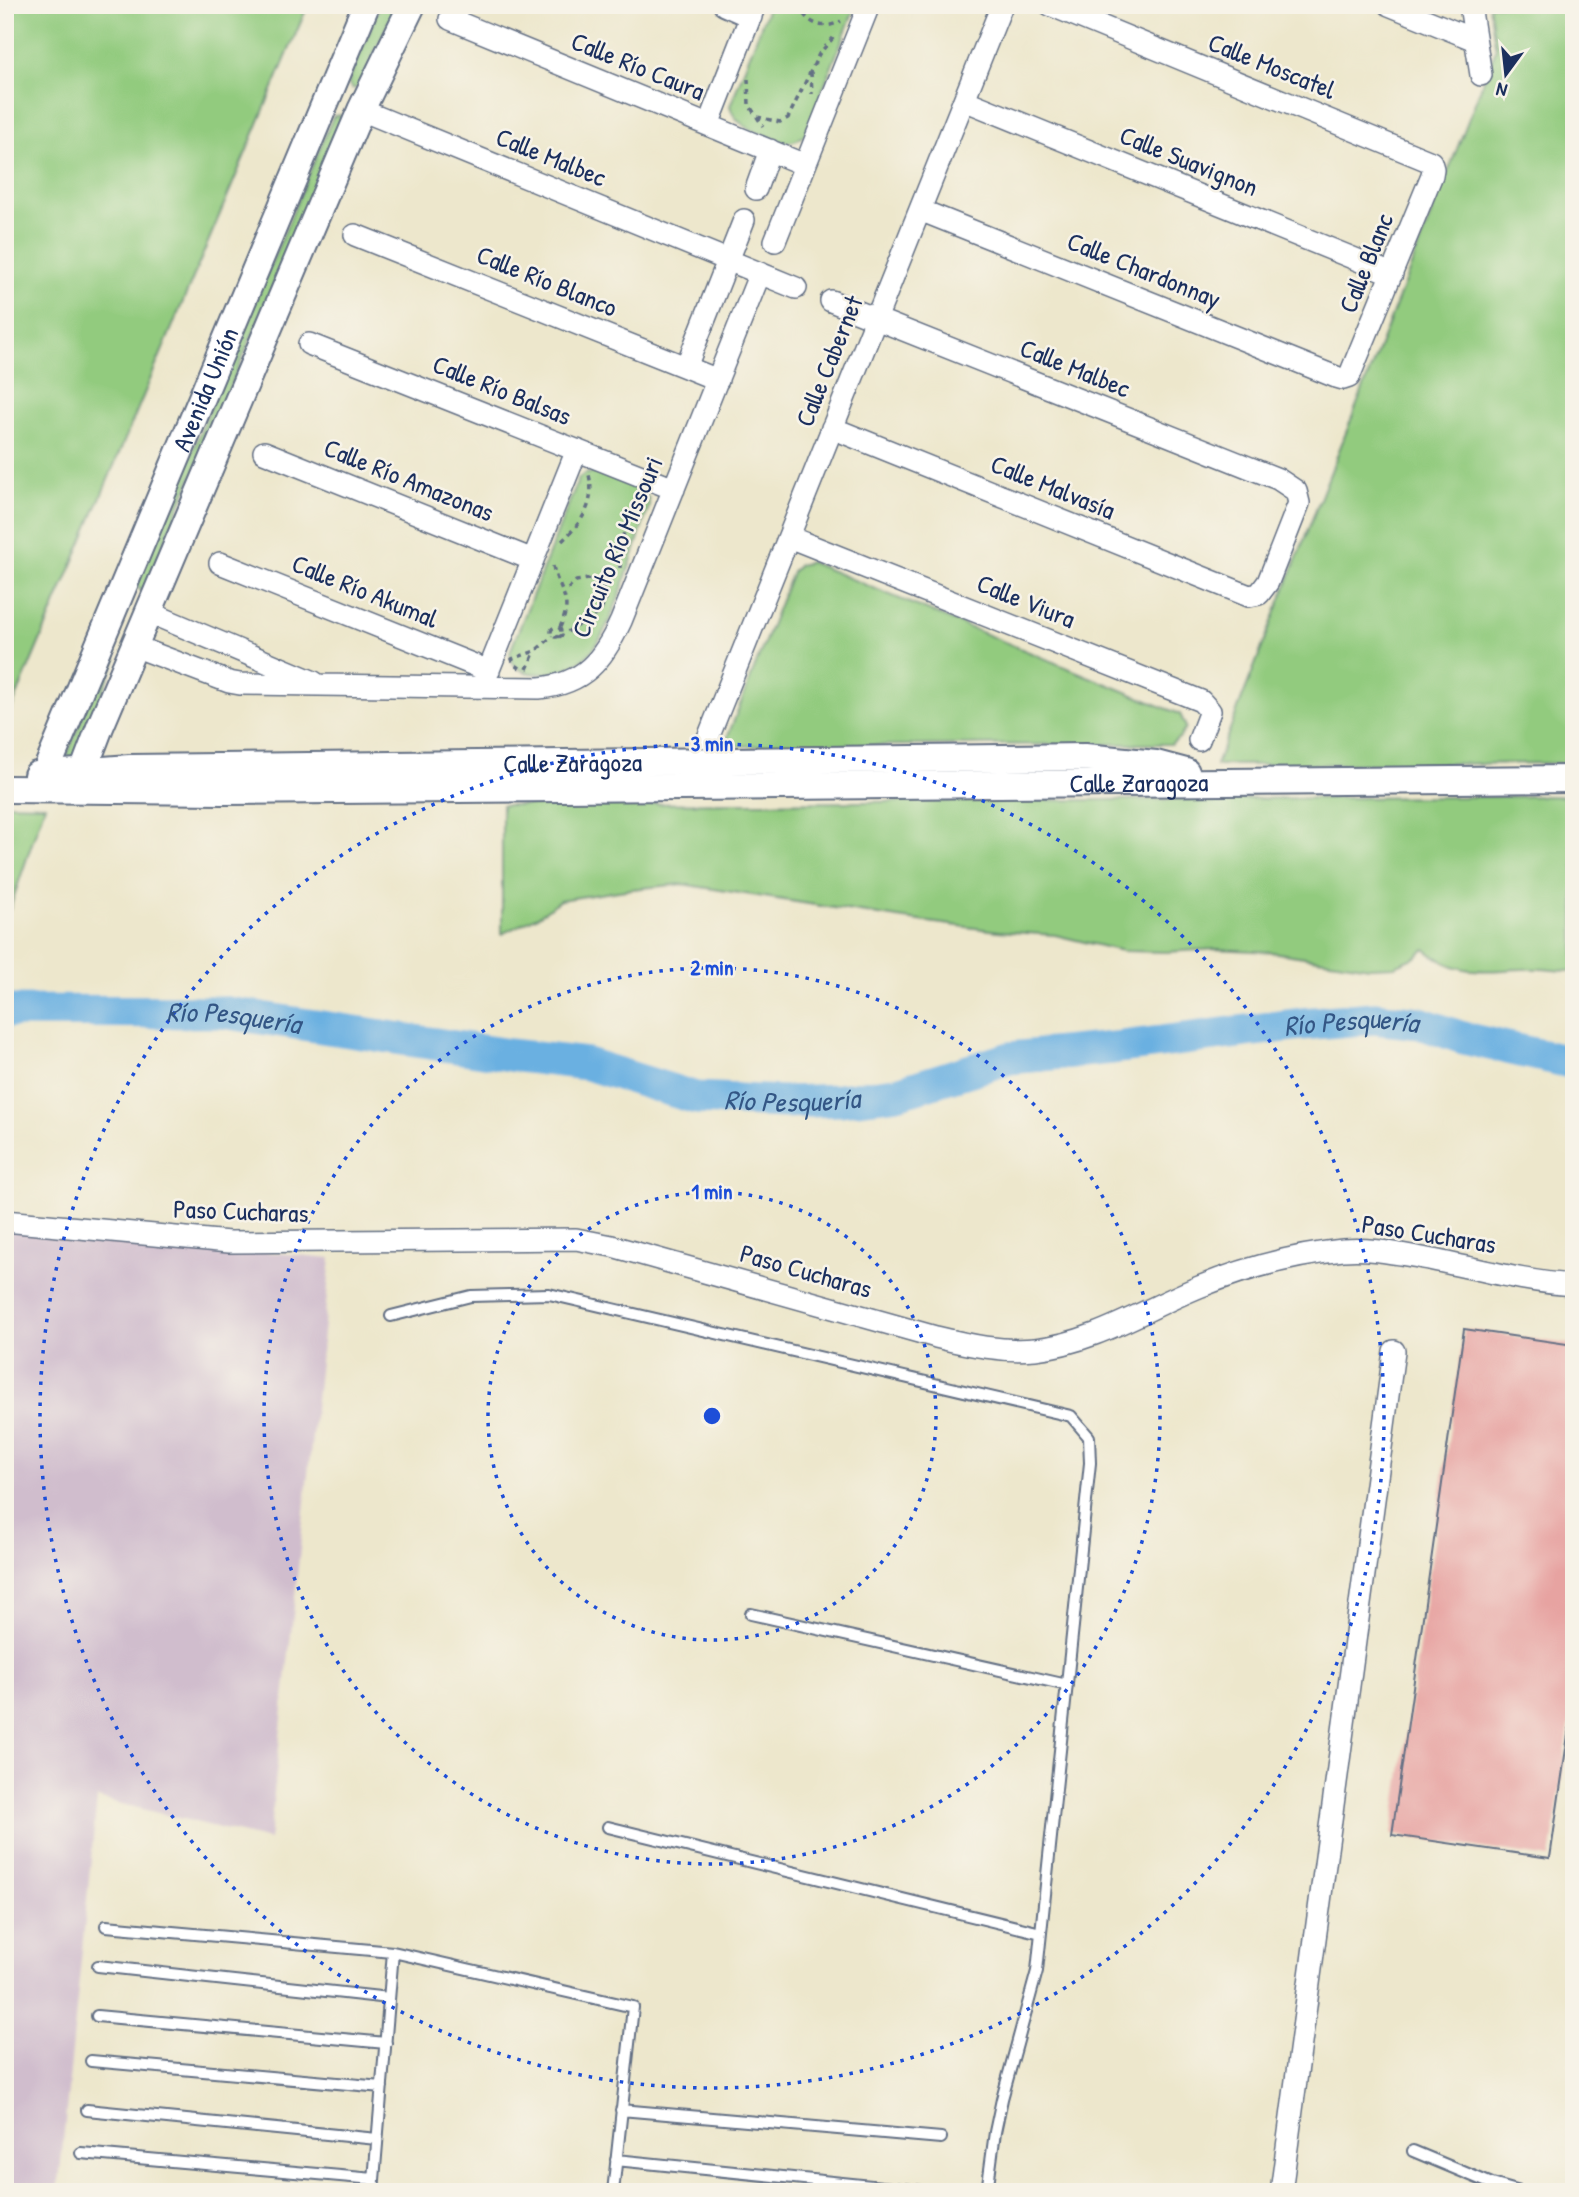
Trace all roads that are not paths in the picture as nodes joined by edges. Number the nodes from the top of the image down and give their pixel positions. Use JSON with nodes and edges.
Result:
{"nodes":[{"id":1,"x":366,"y":5,"type":"edge"},
{"id":2,"x":412,"y":5,"type":"edge"},
{"id":3,"x":724,"y":5,"type":"edge"},
{"id":4,"x":869,"y":5,"type":"edge"},
{"id":5,"x":1002,"y":5,"type":"edge"},
{"id":6,"x":1050,"y":5,"type":"edge"},
{"id":7,"x":1389,"y":5,"type":"edge"},
{"id":8,"x":1470,"y":5,"type":"edge"},
{"id":9,"x":753,"y":11,"type":"edge"},
{"id":10,"x":450,"y":19,"type":"dead end"},
{"id":11,"x":1475,"y":40,"type":"junction"},
{"id":12,"x":1481,"y":75,"type":"dead end"},
{"id":13,"x":329,"y":96,"type":"junction"},
{"id":14,"x":964,"y":100,"type":"junction"},
{"id":15,"x":361,"y":110,"type":"junction"},
{"id":16,"x":708,"y":125,"type":"junction"},
{"id":17,"x":769,"y":140,"type":"junction"},
{"id":18,"x":806,"y":165,"type":"junction"},
{"id":19,"x":1433,"y":165,"type":"joint"},
{"id":20,"x":755,"y":189,"type":"dead end"},
{"id":21,"x":920,"y":210,"type":"junction"},
{"id":22,"x":744,"y":220,"type":"dead end"},
{"id":23,"x":355,"y":235,"type":"dead end"},
{"id":24,"x":775,"y":242,"type":"dead end"},
{"id":25,"x":728,"y":260,"type":"junction"},
{"id":26,"x":760,"y":274,"type":"junction"},
{"id":27,"x":1392,"y":274,"type":"junction"},
{"id":28,"x":796,"y":288,"type":"dead end"},
{"id":29,"x":831,"y":301,"type":"dead end"},
{"id":30,"x":876,"y":319,"type":"junction"},
{"id":31,"x":309,"y":344,"type":"dead end"},
{"id":32,"x":686,"y":367,"type":"junction"},
{"id":33,"x":1346,"y":379,"type":"joint"},
{"id":34,"x":718,"y":380,"type":"junction"},
{"id":35,"x":832,"y":428,"type":"junction"},
{"id":36,"x":578,"y":450,"type":"junction"},
{"id":37,"x":264,"y":452,"type":"dead end"},
{"id":38,"x":674,"y":489,"type":"junction"},
{"id":39,"x":789,"y":537,"type":"junction"},
{"id":40,"x":543,"y":559,"type":"junction"},
{"id":41,"x":220,"y":564,"type":"dead end"},
{"id":42,"x":1254,"y":596,"type":"joint"},
{"id":43,"x":117,"y":599,"type":"junction"},
{"id":44,"x":148,"y":612,"type":"junction"},
{"id":45,"x":103,"y":633,"type":"junction"},
{"id":46,"x":134,"y":646,"type":"junction"},
{"id":47,"x":485,"y":679,"type":"junction"},
{"id":48,"x":326,"y":687,"type":"junction"},
{"id":49,"x":100,"y":727,"type":"junction"},
{"id":50,"x":708,"y":738,"type":"dead end"},
{"id":51,"x":1199,"y":740,"type":"dead end"},
{"id":52,"x":130,"y":768,"type":"junction"},
{"id":53,"x":688,"y":774,"type":"junction"},
{"id":54,"x":1574,"y":779,"type":"edge"},
{"id":55,"x":80,"y":780,"type":"junction"},
{"id":56,"x":41,"y":782,"type":"junction"},
{"id":57,"x":5,"y":787,"type":"edge"},
{"id":58,"x":5,"y":1221,"type":"edge"},
{"id":59,"x":1574,"y":1285,"type":"edge"},
{"id":60,"x":391,"y":1316,"type":"dead end"},
{"id":61,"x":1394,"y":1351,"type":"dead end"},
{"id":62,"x":751,"y":1614,"type":"dead end"},
{"id":63,"x":1067,"y":1685,"type":"junction"},
{"id":64,"x":608,"y":1827,"type":"dead end"},
{"id":65,"x":106,"y":1926,"type":"dead end"},
{"id":66,"x":1041,"y":1933,"type":"junction"},
{"id":67,"x":393,"y":1952,"type":"junction"},
{"id":68,"x":99,"y":1966,"type":"dead end"},
{"id":69,"x":389,"y":1997,"type":"junction"},
{"id":70,"x":97,"y":2016,"type":"dead end"},
{"id":71,"x":386,"y":2043,"type":"junction"},
{"id":72,"x":91,"y":2061,"type":"dead end"},
{"id":73,"x":382,"y":2087,"type":"junction"},
{"id":74,"x":87,"y":2110,"type":"dead end"},
{"id":75,"x":621,"y":2110,"type":"junction"},
{"id":76,"x":941,"y":2138,"type":"dead end"},
{"id":77,"x":377,"y":2139,"type":"junction"},
{"id":78,"x":1413,"y":2151,"type":"dead end"},
{"id":79,"x":81,"y":2153,"type":"dead end"},
{"id":80,"x":616,"y":2160,"type":"junction"},
{"id":81,"x":374,"y":2179,"type":"junction"},
{"id":82,"x":373,"y":2192,"type":"edge"},
{"id":83,"x":613,"y":2192,"type":"edge"},
{"id":84,"x":931,"y":2192,"type":"edge"},
{"id":85,"x":987,"y":2192,"type":"edge"},
{"id":86,"x":1281,"y":2192,"type":"edge"},
{"id":87,"x":1520,"y":2192,"type":"edge"}],
"edges":[{"from":1,"to":13,"type":"street","name":"Avenida Unión"},
{"from":2,"to":15,"type":"street","name":"Avenida Unión"},
{"from":3,"to":9,"type":"street"},
{"from":4,"to":18,"type":"street"},
{"from":5,"to":14,"type":"street","name":"Calle Cabernet"},
{"from":6,"to":19,"type":"street","name":"Calle Moscatel"},
{"from":7,"to":11,"type":"street"},
{"from":8,"to":11,"type":"street"},
{"from":9,"to":16,"type":"street"},
{"from":10,"to":16,"type":"street","name":"Calle Río Caura"},
{"from":11,"to":12,"type":"street"},
{"from":13,"to":15,"type":"street"},
{"from":13,"to":43,"type":"street","name":"Avenida Unión"},
{"from":14,"to":21,"type":"street","name":"Calle Cabernet"},
{"from":14,"to":27,"type":"street","name":"Calle Suavignon"},
{"from":15,"to":25,"type":"street","name":"Calle Malbec"},
{"from":15,"to":44,"type":"street","name":"Avenida Unión"},
{"from":16,"to":17,"type":"street","name":"Calle Río Caura"},
{"from":17,"to":18,"type":"street","name":"Calle Río Caura"},
{"from":17,"to":20,"type":"street"},
{"from":18,"to":24,"type":"street"},
{"from":19,"to":27,"type":"street","name":"Calle Blanc"},
{"from":21,"to":30,"type":"street","name":"Calle Cabernet"},
{"from":21,"to":33,"type":"street","name":"Calle Chardonnay"},
{"from":22,"to":25,"type":"street"},
{"from":23,"to":32,"type":"street","name":"Calle Río Blanco"},
{"from":25,"to":26,"type":"street","name":"Calle Malbec"},
{"from":25,"to":32,"type":"street"},
{"from":26,"to":28,"type":"street","name":"Calle Malbec"},
{"from":26,"to":34,"type":"street","name":"Circuito Río Missouri"},
{"from":27,"to":33,"type":"street","name":"Calle Blanc"},
{"from":29,"to":30,"type":"street","name":"Calle Malbec"},
{"from":30,"to":35,"type":"street","name":"Calle Cabernet"},
{"from":30,"to":42,"type":"street","name":"Calle Malbec"},
{"from":31,"to":36,"type":"street","name":"Calle Río Balsas"},
{"from":32,"to":34,"type":"street","name":"Calle Río Blanco"},
{"from":34,"to":38,"type":"street","name":"Circuito Río Missouri"},
{"from":35,"to":39,"type":"street","name":"Calle Cabernet"},
{"from":35,"to":42,"type":"street","name":"Calle Malvasía"},
{"from":36,"to":38,"type":"street","name":"Calle Río Balsas"},
{"from":36,"to":40,"type":"street"},
{"from":37,"to":40,"type":"street","name":"Calle Río Amazonas"},
{"from":38,"to":47,"type":"street","name":"Circuito Río Missouri"},
{"from":39,"to":50,"type":"street","name":"Calle Cabernet"},
{"from":39,"to":51,"type":"street","name":"Calle Viura"},
{"from":40,"to":47,"type":"street"},
{"from":41,"to":47,"type":"street","name":"Calle Río Akumal"},
{"from":43,"to":44,"type":"street"},
{"from":43,"to":45,"type":"street","name":"Avenida Unión"},
{"from":44,"to":46,"type":"street","name":"Avenida Unión"},
{"from":44,"to":48,"type":"street","name":"Circuito Río Missouri"},
{"from":45,"to":46,"type":"street"},
{"from":45,"to":56,"type":"street","name":"Avenida Unión"},
{"from":46,"to":48,"type":"street","name":"Circuito Río Missouri"},
{"from":46,"to":49,"type":"street","name":"Avenida Unión"},
{"from":47,"to":48,"type":"street","name":"Circuito Río Missouri"},
{"from":49,"to":52,"type":"street"},
{"from":49,"to":55,"type":"street","name":"Avenida Unión"},
{"from":52,"to":53,"type":"street","name":"Calle Zaragoza"},
{"from":52,"to":55,"type":"street","name":"Calle Zaragoza"},
{"from":53,"to":54,"type":"street","name":"Calle Zaragoza"},
{"from":53,"to":55,"type":"street","name":"Calle Zaragoza"},
{"from":55,"to":56,"type":"street","name":"Calle Zaragoza"},
{"from":56,"to":57,"type":"street","name":"Calle Zaragoza"},
{"from":58,"to":59,"type":"street","name":"Paso Cucharas"},
{"from":60,"to":63,"type":"lane"},
{"from":61,"to":86,"type":"street"},
{"from":62,"to":63,"type":"lane"},
{"from":63,"to":66,"type":"lane"},
{"from":64,"to":66,"type":"lane"},
{"from":65,"to":67,"type":"lane"},
{"from":66,"to":85,"type":"lane"},
{"from":67,"to":69,"type":"lane"},
{"from":67,"to":75,"type":"lane"},
{"from":68,"to":69,"type":"lane"},
{"from":69,"to":71,"type":"lane"},
{"from":70,"to":71,"type":"lane"},
{"from":71,"to":73,"type":"lane"},
{"from":72,"to":73,"type":"lane"},
{"from":73,"to":77,"type":"lane"},
{"from":74,"to":77,"type":"lane"},
{"from":75,"to":76,"type":"lane"},
{"from":75,"to":80,"type":"lane"},
{"from":77,"to":81,"type":"lane"},
{"from":78,"to":87,"type":"lane"},
{"from":79,"to":81,"type":"lane"},
{"from":80,"to":83,"type":"lane"},
{"from":80,"to":84,"type":"lane"},
{"from":81,"to":82,"type":"lane"}]}
